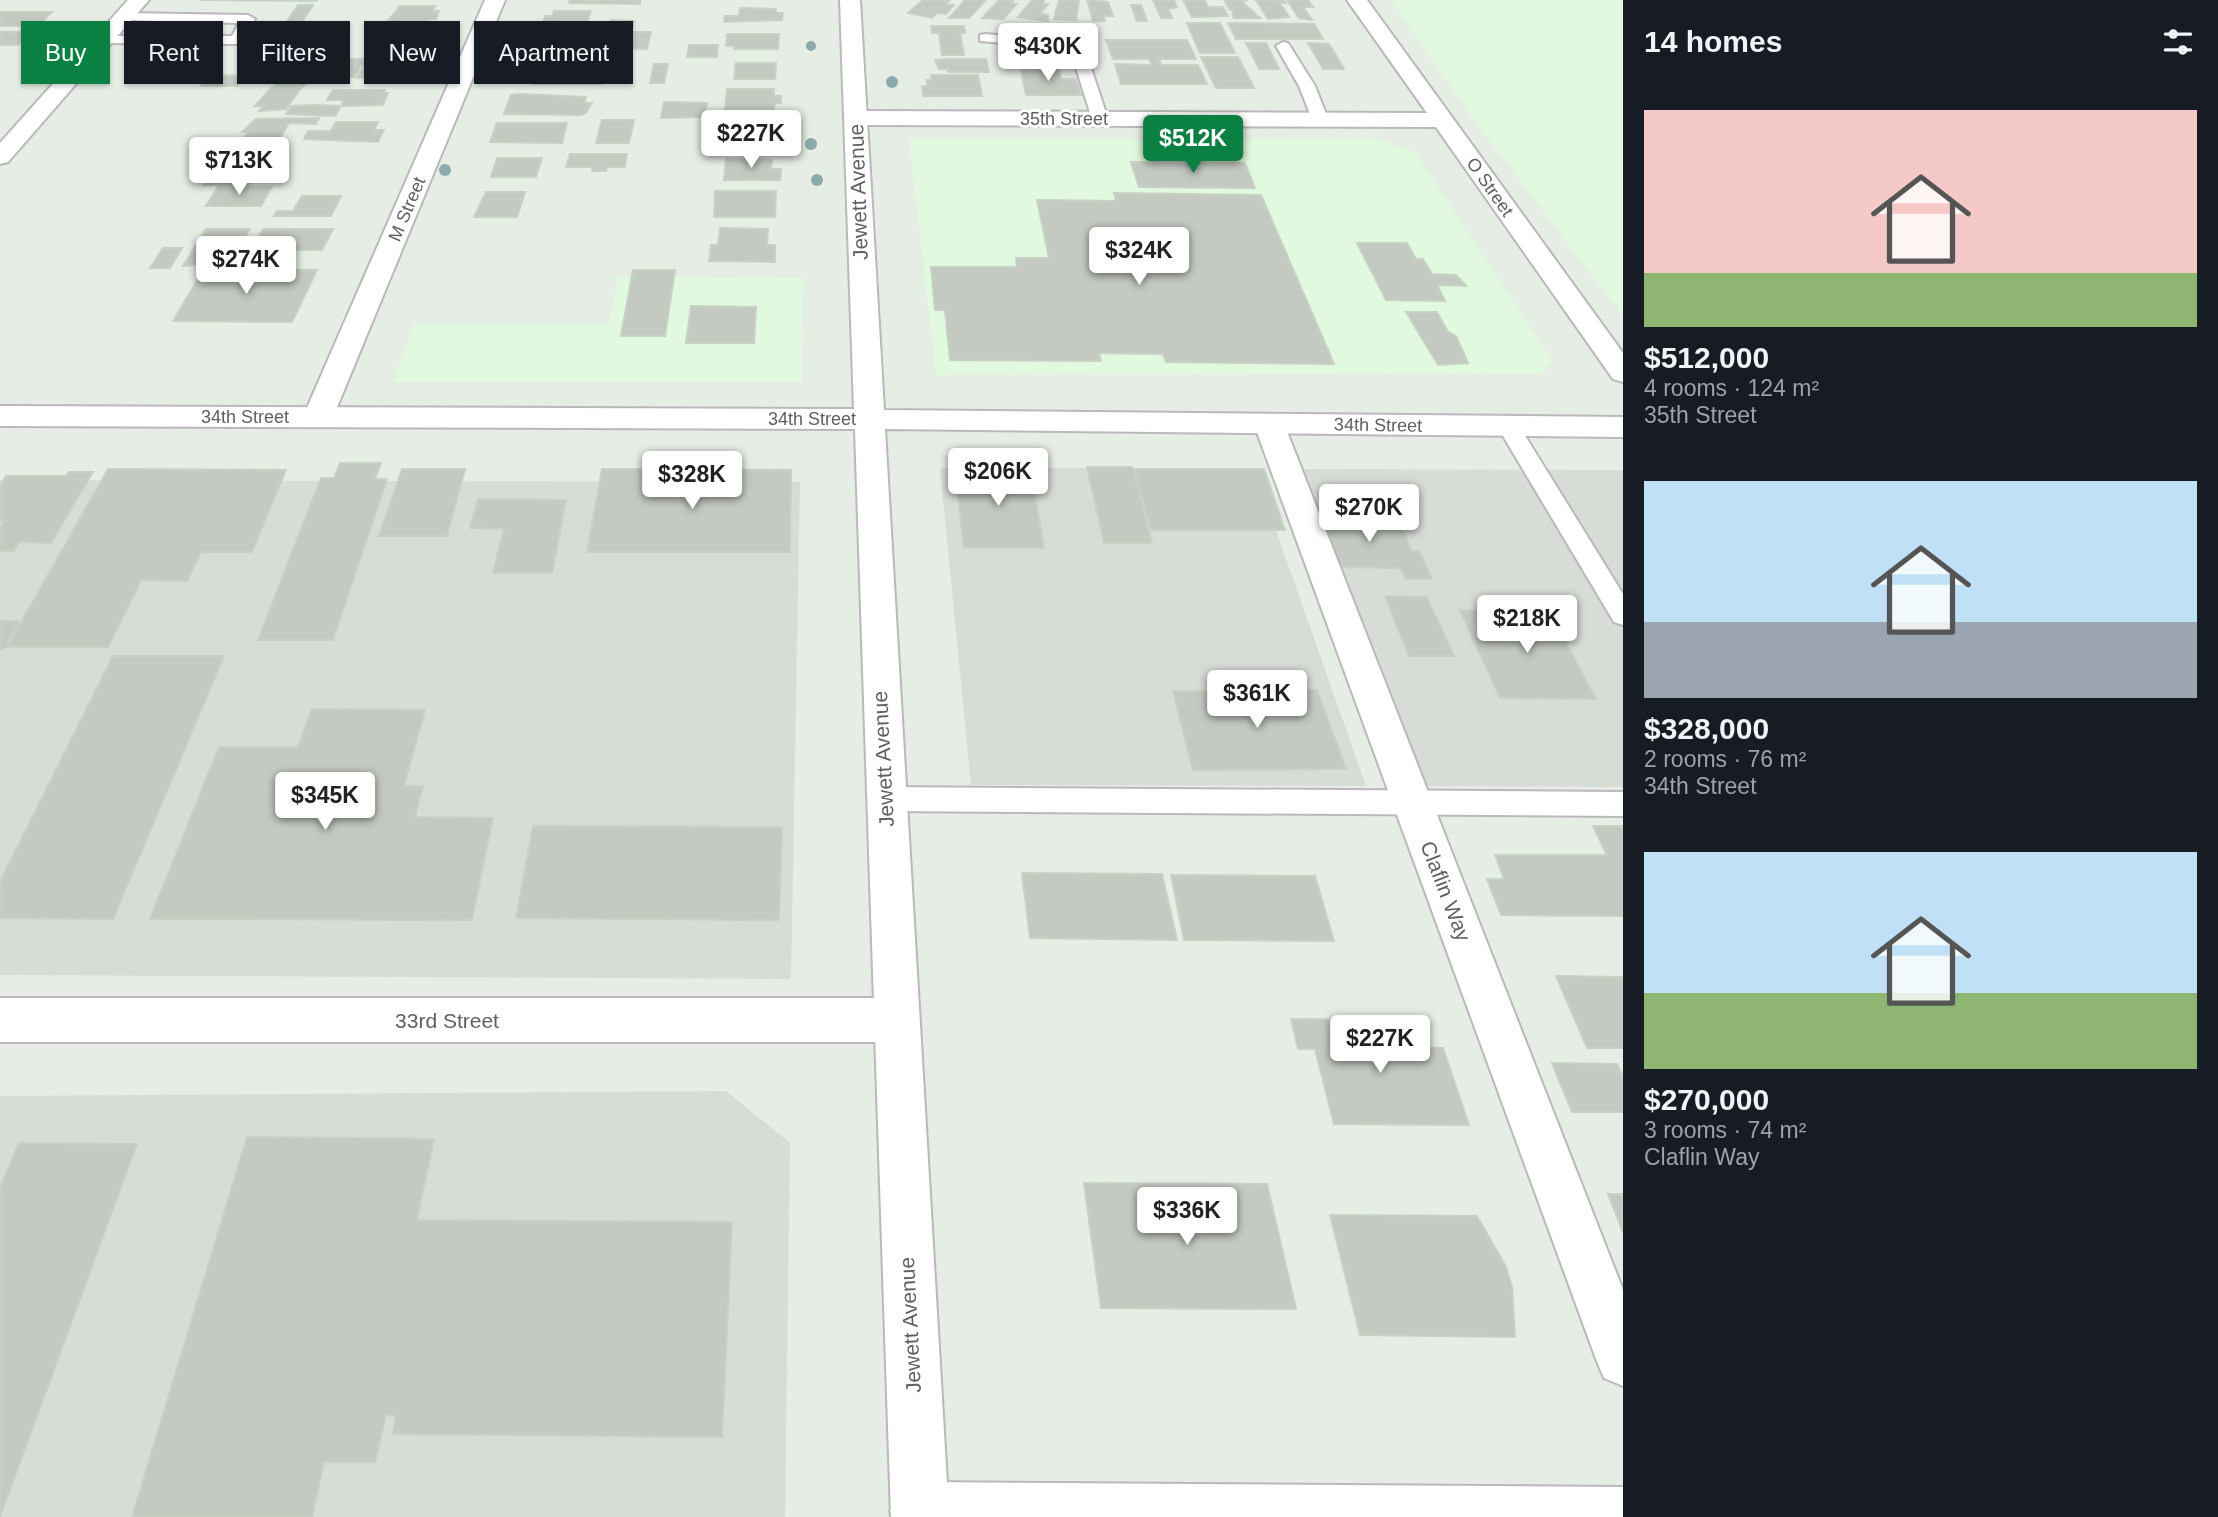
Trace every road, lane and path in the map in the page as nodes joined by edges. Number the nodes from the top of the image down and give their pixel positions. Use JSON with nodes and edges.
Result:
{"nodes":[{"id":1,"x":139,"y":0,"type":"edge"},
{"id":2,"x":495,"y":0,"type":"edge"},
{"id":3,"x":850,"y":0,"type":"edge"},
{"id":4,"x":1357,"y":0,"type":"edge"},
{"id":5,"x":124,"y":17,"type":"junction"},
{"id":6,"x":110,"y":33,"type":"edge"},
{"id":7,"x":985,"y":38,"type":"dead end"},
{"id":8,"x":110,"y":40,"type":"edge"},
{"id":9,"x":1283,"y":46,"type":"dead end"},
{"id":10,"x":65,"y":84,"type":"edge"},
{"id":11,"x":855,"y":118,"type":"junction"},
{"id":12,"x":1100,"y":119,"type":"junction"},
{"id":13,"x":1320,"y":119,"type":"junction"},
{"id":14,"x":1442,"y":120,"type":"junction"},
{"id":15,"x":0,"y":157,"type":"edge"},
{"id":16,"x":1623,"y":373,"type":"edge"},
{"id":17,"x":0,"y":416,"type":"edge"},
{"id":18,"x":318,"y":417,"type":"junction"},
{"id":19,"x":867,"y":419,"type":"junction"},
{"id":20,"x":1269,"y":424,"type":"junction"},
{"id":21,"x":1508,"y":426,"type":"junction"},
{"id":22,"x":1623,"y":427,"type":"edge"},
{"id":23,"x":1623,"y":615,"type":"edge"},
{"id":24,"x":884,"y":799,"type":"junction"},
{"id":25,"x":1413,"y":802,"type":"junction"},
{"id":26,"x":1623,"y":804,"type":"edge"},
{"id":27,"x":0,"y":1020,"type":"edge"},
{"id":28,"x":895,"y":1020,"type":"junction"},
{"id":29,"x":1623,"y":1359,"type":"edge"},
{"id":30,"x":920,"y":1514,"type":"edge"},
{"id":31,"x":1623,"y":1516,"type":"edge"}],
"edges":[{"from":1,"to":5,"type":"street"},
{"from":2,"to":18,"type":"street","name":"M Street"},
{"from":3,"to":11,"type":"street","name":"Jewett Avenue"},
{"from":4,"to":14,"type":"street","name":"O Street"},
{"from":5,"to":6,"type":"street"},
{"from":5,"to":8,"type":"lane"},
{"from":7,"to":12,"type":"lane"},
{"from":9,"to":13,"type":"lane"},
{"from":10,"to":15,"type":"street"},
{"from":11,"to":12,"type":"street","name":"35th Street"},
{"from":11,"to":19,"type":"street","name":"Jewett Avenue"},
{"from":12,"to":13,"type":"street","name":"35th Street"},
{"from":13,"to":14,"type":"street","name":"35th Street"},
{"from":14,"to":16,"type":"street","name":"O Street"},
{"from":17,"to":18,"type":"street","name":"34th Street"},
{"from":18,"to":19,"type":"street","name":"34th Street"},
{"from":19,"to":20,"type":"street","name":"34th Street"},
{"from":19,"to":24,"type":"street","name":"Jewett Avenue"},
{"from":20,"to":21,"type":"street","name":"34th Street"},
{"from":20,"to":25,"type":"street","name":"Claflin Way"},
{"from":21,"to":22,"type":"street","name":"34th Street"},
{"from":21,"to":23,"type":"lane"},
{"from":24,"to":25,"type":"lane"},
{"from":24,"to":28,"type":"street","name":"Jewett Avenue"},
{"from":25,"to":26,"type":"lane"},
{"from":25,"to":29,"type":"street","name":"Claflin Way"},
{"from":27,"to":28,"type":"street","name":"33rd Street"},
{"from":28,"to":30,"type":"street","name":"Jewett Avenue"},
{"from":30,"to":31,"type":"street"}]}
